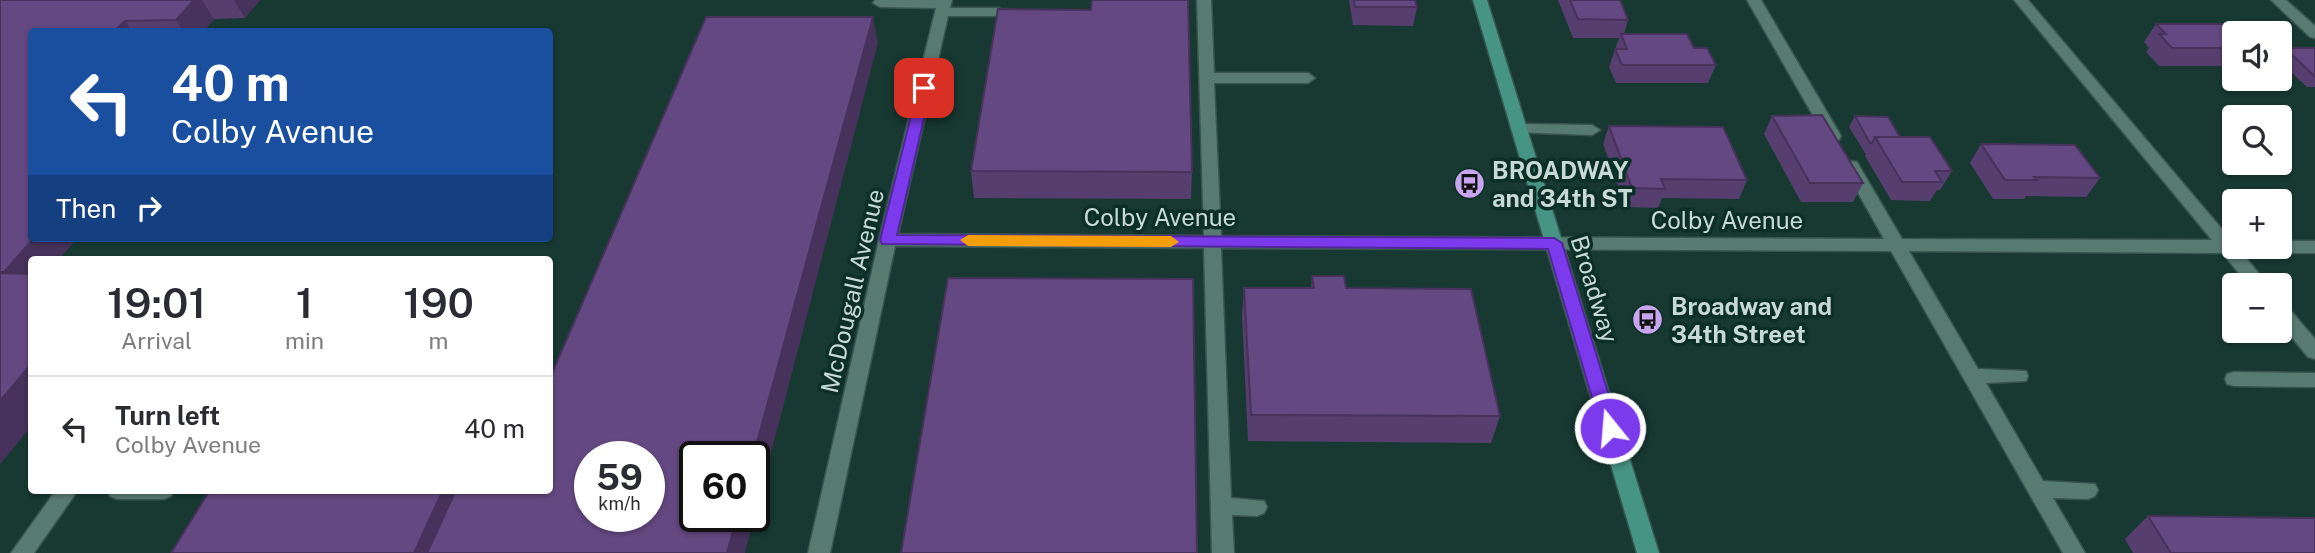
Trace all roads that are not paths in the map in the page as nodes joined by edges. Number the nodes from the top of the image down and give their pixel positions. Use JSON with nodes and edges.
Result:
{"nodes":[{"id":1,"x":1204,"y":0,"type":"edge"},
{"id":2,"x":1480,"y":0,"type":"edge"},
{"id":3,"x":1754,"y":0,"type":"edge"},
{"id":4,"x":2021,"y":0,"type":"edge"},
{"id":5,"x":2278,"y":0,"type":"edge"},
{"id":6,"x":880,"y":3,"type":"dead end"},
{"id":7,"x":944,"y":5,"type":"edge"},
{"id":8,"x":999,"y":12,"type":"edge"},
{"id":9,"x":2315,"y":34,"type":"edge"},
{"id":10,"x":1770,"y":62,"type":"dead end"},
{"id":11,"x":1789,"y":62,"type":"junction"},
{"id":12,"x":1207,"y":78,"type":"junction"},
{"id":13,"x":1308,"y":78,"type":"dead end"},
{"id":14,"x":1519,"y":129,"type":"junction"},
{"id":15,"x":1592,"y":130,"type":"dead end"},
{"id":16,"x":888,"y":240,"type":"junction"},
{"id":17,"x":2222,"y":241,"type":"edge"},
{"id":18,"x":1212,"y":242,"type":"junction"},
{"id":19,"x":1554,"y":243,"type":"junction"},
{"id":20,"x":1896,"y":245,"type":"junction"},
{"id":21,"x":2222,"y":247,"type":"edge"},
{"id":22,"x":2292,"y":247,"type":"edge"},
{"id":23,"x":2315,"y":247,"type":"edge"},
{"id":24,"x":2237,"y":259,"type":"edge"},
{"id":25,"x":2249,"y":273,"type":"edge"},
{"id":26,"x":2292,"y":324,"type":"edge"},
{"id":27,"x":2315,"y":352,"type":"edge"},
{"id":28,"x":1972,"y":376,"type":"junction"},
{"id":29,"x":2019,"y":376,"type":"dead end"},
{"id":30,"x":2234,"y":379,"type":"dead end"},
{"id":31,"x":2315,"y":380,"type":"edge"},
{"id":32,"x":2037,"y":489,"type":"junction"},
{"id":33,"x":2088,"y":490,"type":"dead end"},
{"id":34,"x":65,"y":494,"type":"edge"},
{"id":35,"x":1221,"y":506,"type":"junction"},
{"id":36,"x":1257,"y":507,"type":"dead end"},
{"id":37,"x":22,"y":553,"type":"edge"},
{"id":38,"x":819,"y":553,"type":"edge"},
{"id":39,"x":1223,"y":553,"type":"edge"},
{"id":40,"x":1648,"y":553,"type":"edge"},
{"id":41,"x":2074,"y":553,"type":"edge"}],
"edges":[{"from":1,"to":12,"type":"street"},
{"from":2,"to":14,"type":"main road","name":"Broadway"},
{"from":3,"to":11,"type":"street"},
{"from":4,"to":17,"type":"street"},
{"from":5,"to":9,"type":"street"},
{"from":6,"to":7,"type":"street"},
{"from":7,"to":8,"type":"street"},
{"from":7,"to":16,"type":"street","name":"McDougall Avenue"},
{"from":10,"to":11,"type":"street"},
{"from":11,"to":20,"type":"street"},
{"from":12,"to":13,"type":"street"},
{"from":12,"to":18,"type":"street"},
{"from":14,"to":15,"type":"street"},
{"from":14,"to":19,"type":"main road","name":"Broadway"},
{"from":16,"to":18,"type":"street","name":"Colby Avenue"},
{"from":16,"to":38,"type":"street","name":"McDougall Avenue"},
{"from":18,"to":19,"type":"street","name":"Colby Avenue"},
{"from":18,"to":35,"type":"street"},
{"from":19,"to":20,"type":"street","name":"Colby Avenue"},
{"from":19,"to":40,"type":"main road","name":"Broadway"},
{"from":20,"to":21,"type":"street","name":"Colby Avenue"},
{"from":20,"to":28,"type":"street"},
{"from":22,"to":23,"type":"street","name":"Colby Avenue"},
{"from":24,"to":25,"type":"street"},
{"from":26,"to":27,"type":"street"},
{"from":28,"to":29,"type":"street"},
{"from":28,"to":32,"type":"street"},
{"from":30,"to":31,"type":"street"},
{"from":32,"to":33,"type":"street"},
{"from":32,"to":41,"type":"street"},
{"from":34,"to":37,"type":"street"},
{"from":35,"to":36,"type":"street"},
{"from":35,"to":39,"type":"street"}]}
